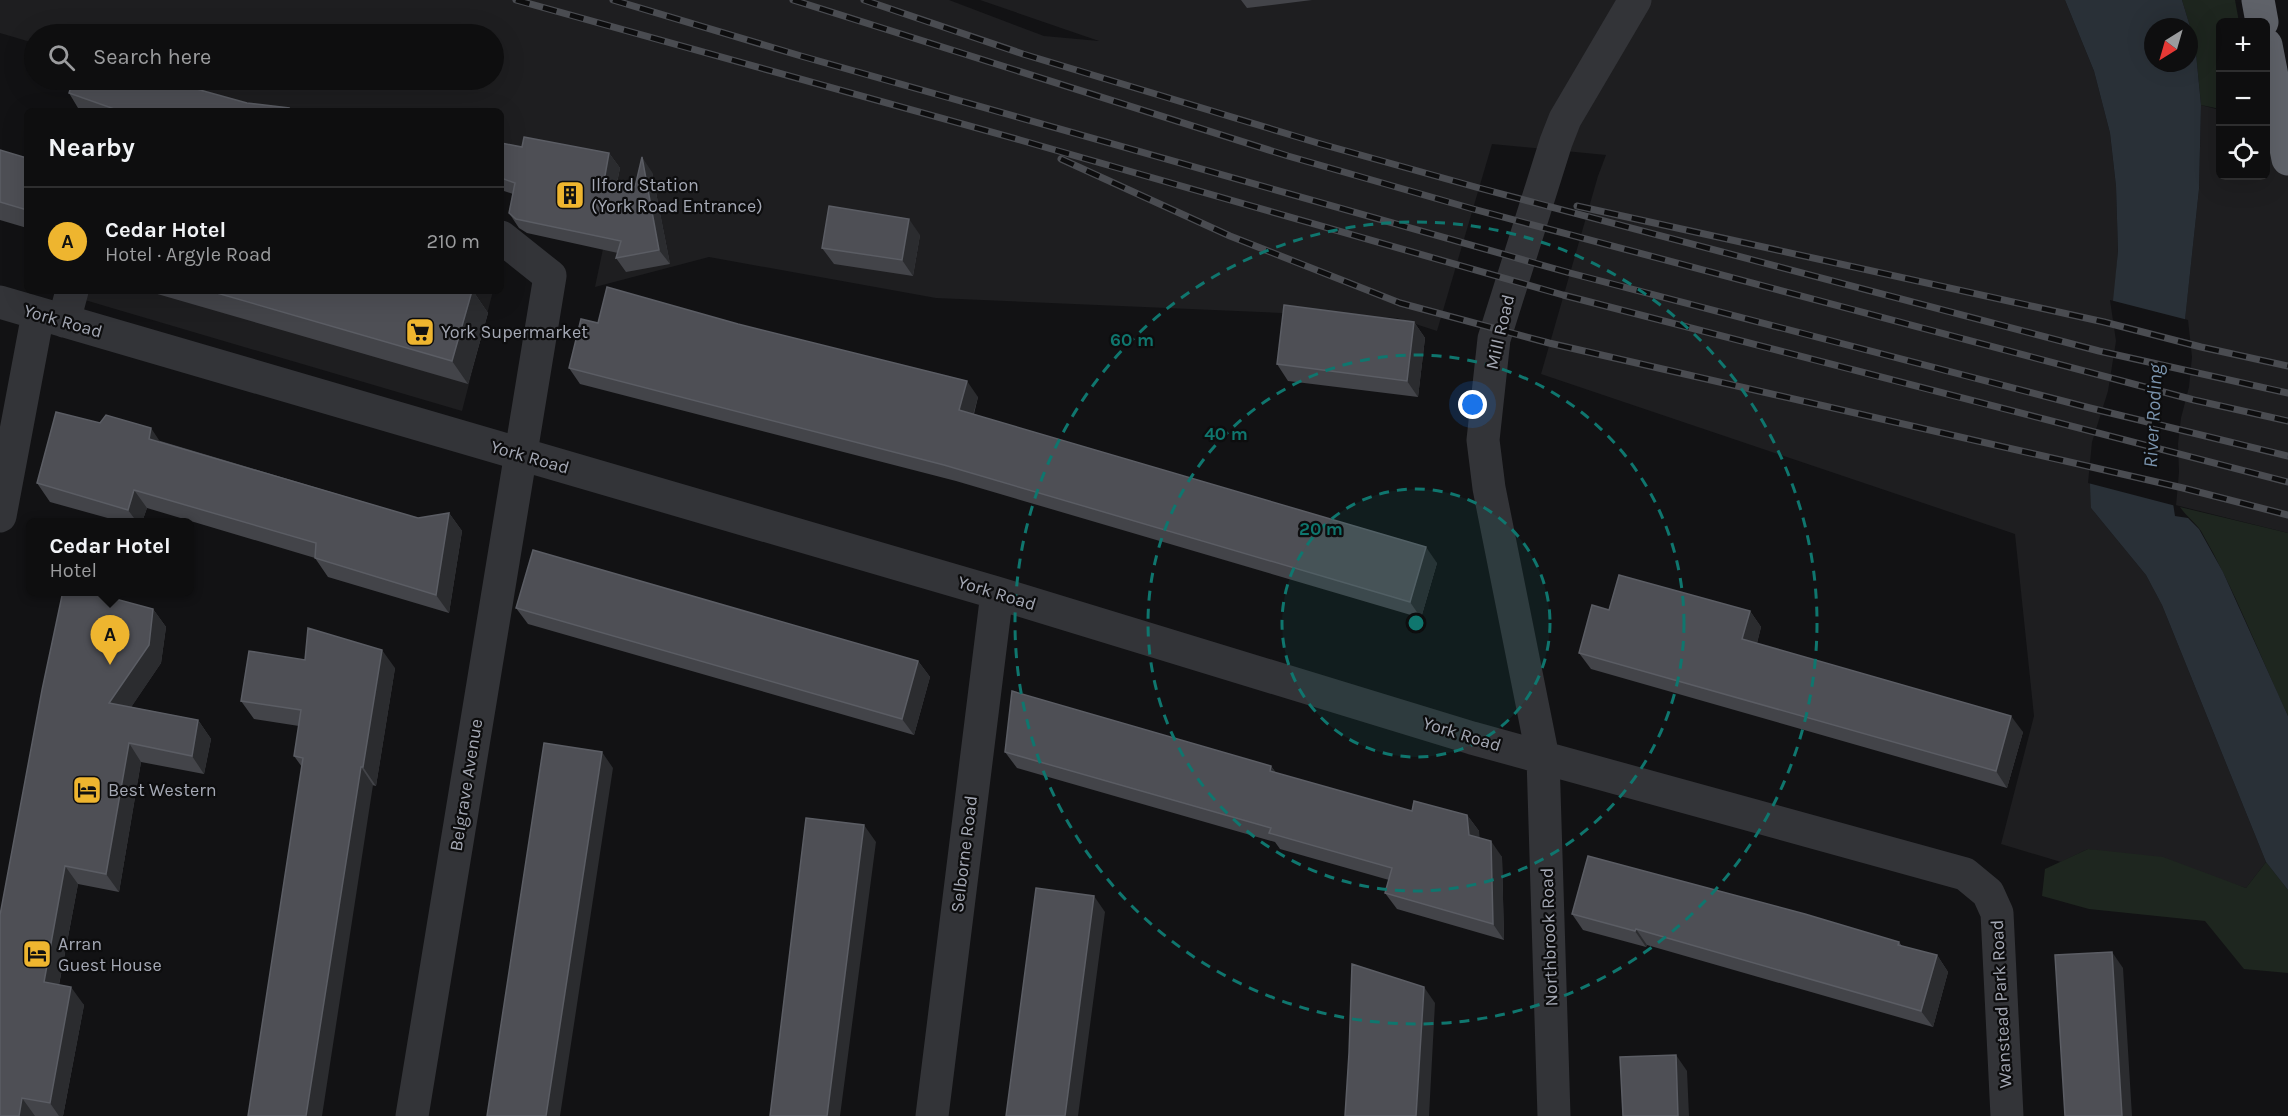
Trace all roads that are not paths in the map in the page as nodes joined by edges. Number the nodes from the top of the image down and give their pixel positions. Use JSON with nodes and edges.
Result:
{"nodes":[{"id":1,"x":1635,"y":0,"type":"edge"},
{"id":2,"x":2258,"y":0,"type":"edge"},
{"id":3,"x":2261,"y":18,"type":"edge"},
{"id":4,"x":2270,"y":70,"type":"edge"},
{"id":5,"x":2288,"y":159,"type":"edge"},
{"id":6,"x":504,"y":239,"type":"edge"},
{"id":7,"x":0,"y":302,"type":"edge"},
{"id":8,"x":58,"y":309,"type":"edge"},
{"id":9,"x":520,"y":454,"type":"junction"},
{"id":10,"x":0,"y":516,"type":"edge"},
{"id":11,"x":997,"y":593,"type":"junction"},
{"id":12,"x":1543,"y":758,"type":"junction"},
{"id":13,"x":1988,"y":893,"type":"joint"},
{"id":14,"x":412,"y":1116,"type":"edge"},
{"id":15,"x":932,"y":1116,"type":"edge"},
{"id":16,"x":1554,"y":1116,"type":"edge"},
{"id":17,"x":2007,"y":1116,"type":"edge"}],
"edges":[{"from":1,"to":12,"type":"street","name":"Mill Road"},
{"from":2,"to":3,"type":"highway"},
{"from":4,"to":5,"type":"highway"},
{"from":6,"to":9,"type":"street","name":"Belgrave Avenue"},
{"from":7,"to":8,"type":"street","name":"York Road"},
{"from":8,"to":9,"type":"street","name":"York Road"},
{"from":8,"to":10,"type":"street"},
{"from":9,"to":11,"type":"street","name":"York Road"},
{"from":9,"to":14,"type":"street","name":"Belgrave Avenue"},
{"from":11,"to":12,"type":"street","name":"York Road"},
{"from":11,"to":15,"type":"street","name":"Selborne Road"},
{"from":12,"to":13,"type":"street","name":"York Road"},
{"from":12,"to":16,"type":"street","name":"Northbrook Road"},
{"from":13,"to":17,"type":"street","name":"Wanstead Park Road"}]}
